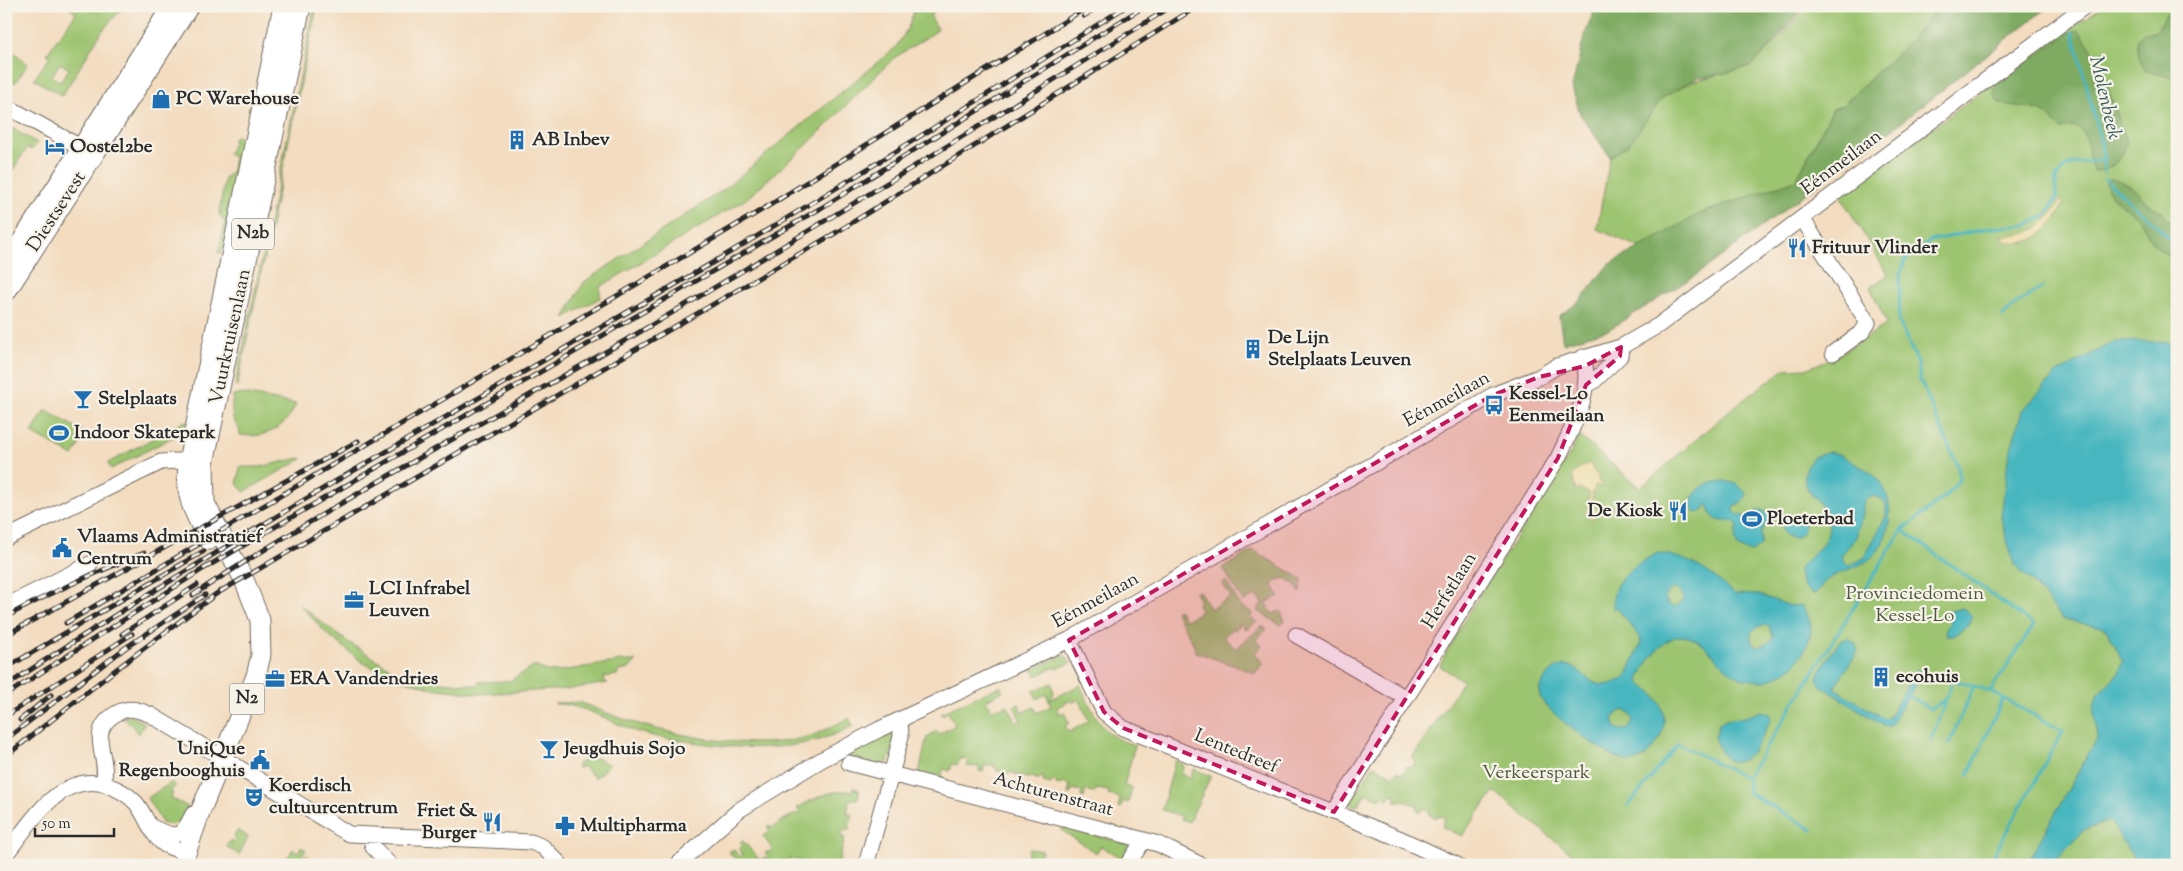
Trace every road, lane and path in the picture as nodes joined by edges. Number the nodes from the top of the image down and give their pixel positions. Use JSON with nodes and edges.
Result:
{"nodes":[{"id":1,"x":172,"y":6,"type":"edge"},
{"id":2,"x":189,"y":6,"type":"edge"},
{"id":3,"x":282,"y":6,"type":"edge"},
{"id":4,"x":301,"y":6,"type":"edge"},
{"id":5,"x":2084,"y":6,"type":"edge"},
{"id":6,"x":6,"y":106,"type":"edge"},
{"id":7,"x":82,"y":148,"type":"junction"},
{"id":8,"x":1802,"y":218,"type":"junction"},
{"id":9,"x":6,"y":266,"type":"edge"},
{"id":10,"x":6,"y":292,"type":"edge"},
{"id":11,"x":1618,"y":353,"type":"junction"},
{"id":12,"x":1833,"y":353,"type":"dead end"},
{"id":13,"x":1584,"y":362,"type":"junction"},
{"id":14,"x":1586,"y":385,"type":"junction"},
{"id":15,"x":196,"y":462,"type":"junction"},
{"id":16,"x":6,"y":538,"type":"edge"},
{"id":17,"x":90,"y":564,"type":"dead end"},
{"id":18,"x":6,"y":606,"type":"edge"},
{"id":19,"x":1296,"y":635,"type":"dead end"},
{"id":20,"x":1069,"y":640,"type":"junction"},
{"id":21,"x":1406,"y":698,"type":"junction"},
{"id":22,"x":900,"y":720,"type":"junction"},
{"id":23,"x":222,"y":759,"type":"junction"},
{"id":24,"x":849,"y":763,"type":"dead end"},
{"id":25,"x":891,"y":773,"type":"junction"},
{"id":26,"x":103,"y":784,"type":"junction"},
{"id":27,"x":201,"y":810,"type":"junction"},
{"id":28,"x":1334,"y":812,"type":"junction"},
{"id":29,"x":150,"y":827,"type":"junction"},
{"id":30,"x":370,"y":836,"type":"junction"},
{"id":31,"x":1144,"y":840,"type":"junction"},
{"id":32,"x":6,"y":854,"type":"edge"},
{"id":33,"x":185,"y":859,"type":"edge"},
{"id":34,"x":1430,"y":859,"type":"edge"},
{"id":35,"x":390,"y":865,"type":"edge"},
{"id":36,"x":561,"y":865,"type":"edge"},
{"id":37,"x":677,"y":865,"type":"edge"},
{"id":38,"x":866,"y":865,"type":"edge"},
{"id":39,"x":1127,"y":865,"type":"edge"},
{"id":40,"x":1201,"y":865,"type":"edge"},
{"id":41,"x":1457,"y":865,"type":"edge"}],
"edges":[{"from":1,"to":7,"type":"main road","name":"Diestsevest"},
{"from":2,"to":10,"type":"main road","name":"Diestsevest"},
{"from":3,"to":15,"type":"main road","name":"Vuurkruisenlaan","number":"N2b"},
{"from":4,"to":15,"type":"main road","name":"Vuurkruisenlaan","number":"N2b"},
{"from":5,"to":8,"type":"street","name":"Eénmeilaan"},
{"from":6,"to":7,"type":"street"},
{"from":7,"to":9,"type":"main road","name":"Diestsevest"},
{"from":8,"to":11,"type":"street","name":"Eénmeilaan"},
{"from":8,"to":12,"type":"street"},
{"from":11,"to":13,"type":"street","name":"Eénmeilaan"},
{"from":11,"to":14,"type":"street"},
{"from":13,"to":14,"type":"street","name":"Herfstlaan"},
{"from":13,"to":20,"type":"street","name":"Eénmeilaan"},
{"from":14,"to":21,"type":"street","name":"Herfstlaan"},
{"from":15,"to":16,"type":"street"},
{"from":15,"to":23,"type":"main road","number":"N2"},
{"from":17,"to":18,"type":"street"},
{"from":19,"to":21,"type":"street"},
{"from":20,"to":22,"type":"street","name":"Eénmeilaan"},
{"from":20,"to":28,"type":"street","name":"Lentedreef"},
{"from":21,"to":28,"type":"street","name":"Herfstlaan"},
{"from":22,"to":25,"type":"street"},
{"from":22,"to":37,"type":"street","name":"Eénmeilaan"},
{"from":23,"to":26,"type":"street"},
{"from":23,"to":27,"type":"main road","number":"N2"},
{"from":23,"to":30,"type":"street"},
{"from":24,"to":25,"type":"street","name":"Achturenstraat"},
{"from":25,"to":31,"type":"street","name":"Achturenstraat"},
{"from":25,"to":38,"type":"street"},
{"from":26,"to":29,"type":"street"},
{"from":26,"to":32,"type":"street"},
{"from":27,"to":29,"type":"street"},
{"from":27,"to":33,"type":"main road","number":"N2"},
{"from":28,"to":34,"type":"street","name":"Lentedreef"},
{"from":29,"to":33,"type":"street"},
{"from":30,"to":35,"type":"street"},
{"from":30,"to":36,"type":"street"},
{"from":31,"to":39,"type":"street"},
{"from":31,"to":40,"type":"street","name":"Achturenstraat"},
{"from":34,"to":41,"type":"street","name":"Lentedreef"}]}
